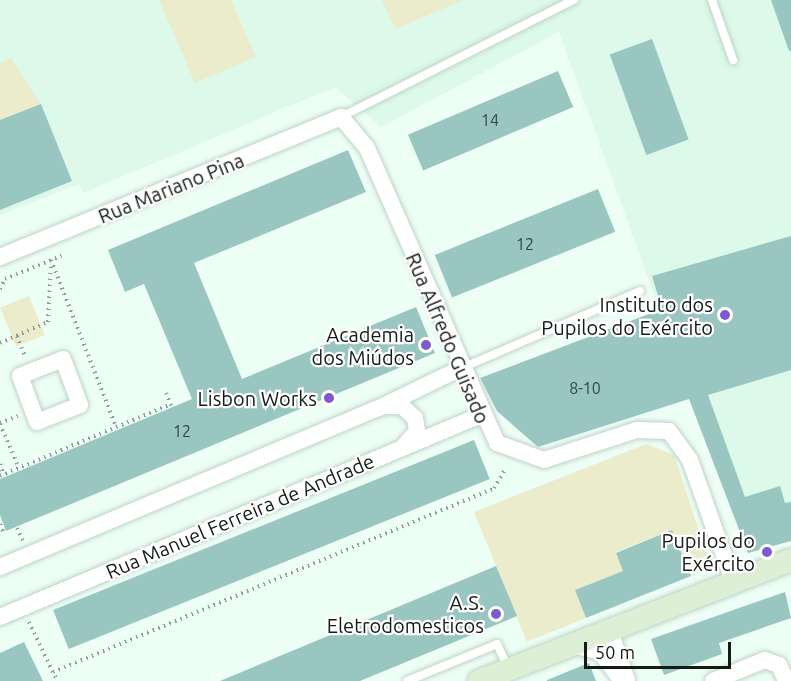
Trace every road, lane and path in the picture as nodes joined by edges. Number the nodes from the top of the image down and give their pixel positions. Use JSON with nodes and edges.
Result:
{"nodes":[{"id":1,"x":574,"y":0,"type":"edge"},
{"id":2,"x":712,"y":0,"type":"edge"},
{"id":3,"x":733,"y":60,"type":"dead end"},
{"id":4,"x":341,"y":117,"type":"junction"},
{"id":5,"x":61,"y":256,"type":"dead end"},
{"id":6,"x":0,"y":257,"type":"edge"},
{"id":7,"x":51,"y":260,"type":"junction"},
{"id":8,"x":0,"y":289,"type":"edge"},
{"id":9,"x":640,"y":291,"type":"dead end"},
{"id":10,"x":0,"y":343,"type":"edge"},
{"id":11,"x":461,"y":368,"type":"junction"},
{"id":12,"x":166,"y":393,"type":"dead end"},
{"id":13,"x":379,"y":408,"type":"junction"},
{"id":14,"x":481,"y":415,"type":"junction"},
{"id":15,"x":0,"y":424,"type":"edge"},
{"id":16,"x":116,"y":427,"type":"junction"},
{"id":17,"x":396,"y":451,"type":"junction"},
{"id":18,"x":0,"y":464,"type":"edge"},
{"id":19,"x":19,"y":468,"type":"junction"},
{"id":20,"x":506,"y":468,"type":"dead end"},
{"id":21,"x":2,"y":475,"type":"edge"},
{"id":22,"x":0,"y":524,"type":"edge"},
{"id":23,"x":4,"y":533,"type":"dead end"},
{"id":24,"x":791,"y":560,"type":"edge"},
{"id":25,"x":0,"y":567,"type":"edge"},
{"id":26,"x":733,"y":581,"type":"junction"},
{"id":27,"x":36,"y":602,"type":"junction"},
{"id":28,"x":0,"y":617,"type":"edge"},
{"id":29,"x":609,"y":628,"type":"junction"},
{"id":30,"x":570,"y":644,"type":"junction"},
{"id":31,"x":509,"y":668,"type":"junction"},
{"id":32,"x":53,"y":672,"type":"junction"},
{"id":33,"x":57,"y":681,"type":"edge"},
{"id":34,"x":407,"y":681,"type":"edge"},
{"id":35,"x":479,"y":681,"type":"edge"},
{"id":36,"x":622,"y":681,"type":"edge"},
{"id":37,"x":627,"y":681,"type":"edge"},
{"id":38,"x":713,"y":681,"type":"edge"},
{"id":39,"x":786,"y":681,"type":"edge"}],
"edges":[{"from":1,"to":4,"type":"lane"},
{"from":2,"to":3,"type":"lane"},
{"from":4,"to":6,"type":"street","name":"Rua Mariano Pina"},
{"from":4,"to":11,"type":"street","name":"Rua Alfredo Guisado"},
{"from":5,"to":7,"type":"path"},
{"from":7,"to":8,"type":"path"},
{"from":7,"to":10,"type":"path"},
{"from":7,"to":16,"type":"path"},
{"from":9,"to":11,"type":"lane"},
{"from":11,"to":13,"type":"street"},
{"from":11,"to":14,"type":"street","name":"Rua Alfredo Guisado"},
{"from":12,"to":16,"type":"path"},
{"from":13,"to":17,"type":"street"},
{"from":13,"to":25,"type":"street"},
{"from":14,"to":17,"type":"street","name":"Rua Manuel Ferreira de Andrade"},
{"from":14,"to":26,"type":"street","name":"Rua Alfredo Guisado"},
{"from":15,"to":19,"type":"path"},
{"from":16,"to":19,"type":"path"},
{"from":17,"to":27,"type":"street","name":"Rua Manuel Ferreira de Andrade"},
{"from":18,"to":21,"type":"path"},
{"from":19,"to":21,"type":"path"},
{"from":20,"to":32,"type":"path"},
{"from":22,"to":23,"type":"path"},
{"from":24,"to":26,"type":"street"},
{"from":26,"to":29,"type":"street"},
{"from":27,"to":28,"type":"street","name":"Rua Manuel Ferreira de Andrade"},
{"from":27,"to":32,"type":"path"},
{"from":29,"to":30,"type":"street"},
{"from":29,"to":37,"type":"street"},
{"from":30,"to":31,"type":"street"},
{"from":30,"to":36,"type":"street"},
{"from":31,"to":34,"type":"lane"},
{"from":31,"to":35,"type":"street"},
{"from":32,"to":33,"type":"path"},
{"from":38,"to":39,"type":"street"}]}
